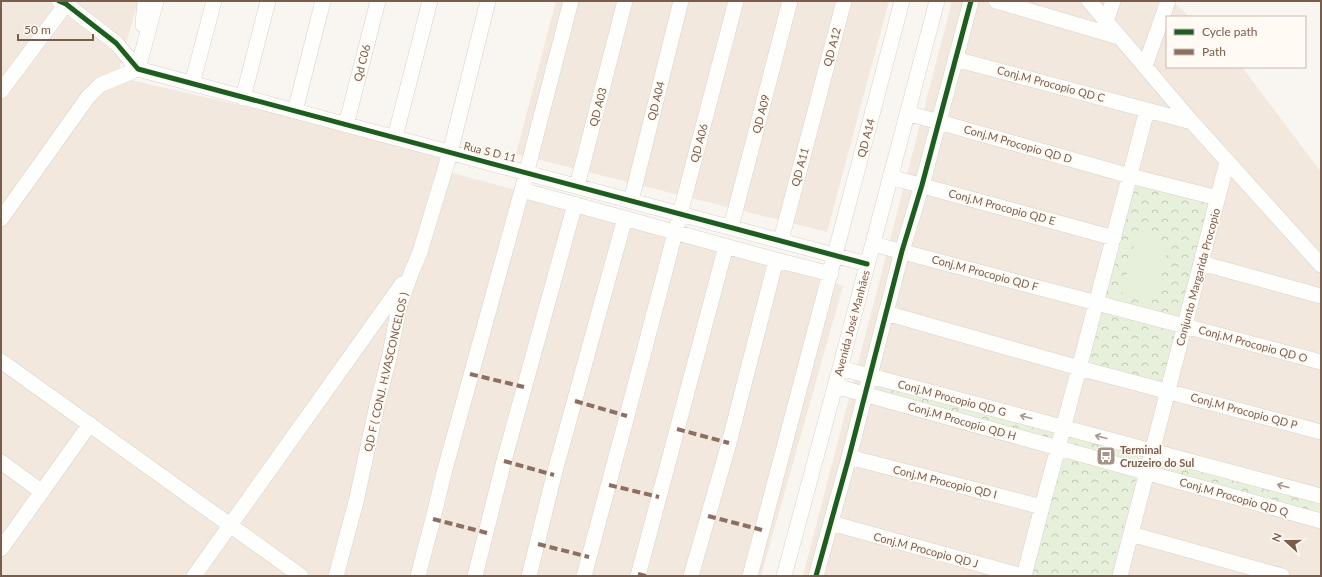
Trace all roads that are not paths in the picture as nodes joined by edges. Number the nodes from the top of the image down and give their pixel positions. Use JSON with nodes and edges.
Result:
{"nodes":[{"id":1,"x":145,"y":1,"type":"edge"},
{"id":2,"x":156,"y":1,"type":"edge"},
{"id":3,"x":214,"y":1,"type":"edge"},
{"id":4,"x":268,"y":1,"type":"edge"},
{"id":5,"x":323,"y":1,"type":"edge"},
{"id":6,"x":378,"y":1,"type":"edge"},
{"id":7,"x":430,"y":1,"type":"edge"},
{"id":8,"x":488,"y":1,"type":"edge"},
{"id":9,"x":625,"y":1,"type":"edge"},
{"id":10,"x":681,"y":1,"type":"edge"},
{"id":11,"x":736,"y":1,"type":"edge"},
{"id":12,"x":790,"y":1,"type":"edge"},
{"id":13,"x":844,"y":1,"type":"edge"},
{"id":14,"x":937,"y":1,"type":"edge"},
{"id":15,"x":970,"y":1,"type":"edge"},
{"id":16,"x":996,"y":1,"type":"edge"},
{"id":17,"x":1090,"y":1,"type":"edge"},
{"id":18,"x":1113,"y":1,"type":"edge"},
{"id":19,"x":1168,"y":1,"type":"edge"},
{"id":20,"x":64,"y":2,"type":"edge"},
{"id":21,"x":902,"y":2,"type":"edge"},
{"id":22,"x":569,"y":8,"type":"edge"},
{"id":23,"x":1106,"y":22,"type":"junction"},
{"id":24,"x":1119,"y":37,"type":"junction"},
{"id":25,"x":955,"y":59,"type":"junction"},
{"id":26,"x":1144,"y":66,"type":"junction"},
{"id":27,"x":138,"y":69,"type":"junction"},
{"id":28,"x":192,"y":84,"type":"junction"},
{"id":29,"x":1,"y":91,"type":"edge"},
{"id":30,"x":820,"y":94,"type":"joint"},
{"id":31,"x":244,"y":98,"type":"junction"},
{"id":32,"x":1147,"y":110,"type":"junction"},
{"id":33,"x":295,"y":111,"type":"junction"},
{"id":34,"x":907,"y":113,"type":"junction"},
{"id":35,"x":939,"y":122,"type":"junction"},
{"id":36,"x":1192,"y":122,"type":"junction"},
{"id":37,"x":346,"y":125,"type":"junction"},
{"id":38,"x":394,"y":137,"type":"junction"},
{"id":39,"x":450,"y":153,"type":"junction"},
{"id":40,"x":1227,"y":162,"type":"junction"},
{"id":41,"x":526,"y":172,"type":"junction"},
{"id":42,"x":1130,"y":176,"type":"junction"},
{"id":43,"x":890,"y":177,"type":"junction"},
{"id":44,"x":922,"y":185,"type":"junction"},
{"id":45,"x":577,"y":186,"type":"junction"},
{"id":46,"x":522,"y":190,"type":"junction"},
{"id":47,"x":1218,"y":198,"type":"junction"},
{"id":48,"x":631,"y":201,"type":"junction"},
{"id":49,"x":575,"y":204,"type":"junction"},
{"id":50,"x":680,"y":214,"type":"junction"},
{"id":51,"x":625,"y":218,"type":"junction"},
{"id":52,"x":1,"y":219,"type":"edge"},
{"id":53,"x":731,"y":227,"type":"junction"},
{"id":54,"x":676,"y":232,"type":"junction"},
{"id":55,"x":1114,"y":238,"type":"junction"},
{"id":56,"x":781,"y":240,"type":"junction"},
{"id":57,"x":873,"y":244,"type":"junction"},
{"id":58,"x":726,"y":246,"type":"junction"},
{"id":59,"x":902,"y":251,"type":"junction"},
{"id":60,"x":835,"y":255,"type":"junction"},
{"id":61,"x":776,"y":260,"type":"junction"},
{"id":62,"x":1201,"y":262,"type":"junction"},
{"id":63,"x":867,"y":264,"type":"junction"},
{"id":64,"x":1321,"y":265,"type":"edge"},
{"id":65,"x":412,"y":271,"type":"junction"},
{"id":66,"x":831,"y":274,"type":"junction"},
{"id":67,"x":1321,"y":296,"type":"edge"},
{"id":68,"x":1096,"y":303,"type":"junction"},
{"id":69,"x":886,"y":313,"type":"junction"},
{"id":70,"x":1185,"y":326,"type":"junction"},
{"id":71,"x":1,"y":360,"type":"edge"},
{"id":72,"x":1321,"y":362,"type":"edge"},
{"id":73,"x":840,"y":368,"type":"junction"},
{"id":74,"x":1079,"y":368,"type":"junction"},
{"id":75,"x":870,"y":376,"type":"junction"},
{"id":76,"x":835,"y":386,"type":"junction"},
{"id":77,"x":1168,"y":391,"type":"junction"},
{"id":78,"x":865,"y":394,"type":"junction"},
{"id":79,"x":90,"y":424,"type":"junction"},
{"id":80,"x":1064,"y":427,"type":"junction"},
{"id":81,"x":1321,"y":432,"type":"edge"},
{"id":82,"x":1058,"y":448,"type":"junction"},
{"id":83,"x":1152,"y":451,"type":"junction"},
{"id":84,"x":849,"y":457,"type":"junction"},
{"id":85,"x":1,"y":462,"type":"edge"},
{"id":86,"x":1147,"y":473,"type":"junction"},
{"id":87,"x":42,"y":492,"type":"junction"},
{"id":88,"x":1321,"y":496,"type":"edge"},
{"id":89,"x":1042,"y":507,"type":"junction"},
{"id":90,"x":1321,"y":521,"type":"edge"},
{"id":91,"x":230,"y":524,"type":"junction"},
{"id":92,"x":831,"y":524,"type":"junction"},
{"id":93,"x":1131,"y":534,"type":"junction"},
{"id":94,"x":1,"y":549,"type":"edge"},
{"id":95,"x":194,"y":576,"type":"edge"},
{"id":96,"x":301,"y":576,"type":"edge"},
{"id":97,"x":336,"y":576,"type":"edge"},
{"id":98,"x":418,"y":576,"type":"edge"},
{"id":99,"x":475,"y":576,"type":"edge"},
{"id":100,"x":529,"y":576,"type":"edge"},
{"id":101,"x":584,"y":576,"type":"edge"},
{"id":102,"x":638,"y":576,"type":"edge"},
{"id":103,"x":691,"y":576,"type":"edge"},
{"id":104,"x":750,"y":576,"type":"edge"},
{"id":105,"x":784,"y":576,"type":"edge"},
{"id":106,"x":816,"y":576,"type":"edge"},
{"id":107,"x":1023,"y":576,"type":"edge"},
{"id":108,"x":1120,"y":576,"type":"edge"},
{"id":109,"x":1282,"y":576,"type":"edge"}],
"edges":[{"from":1,"to":27,"type":"street"},
{"from":2,"to":27,"type":"street"},
{"from":3,"to":28,"type":"street"},
{"from":4,"to":31,"type":"street"},
{"from":5,"to":33,"type":"street"},
{"from":6,"to":37,"type":"street","name":"Qd C06"},
{"from":7,"to":38,"type":"street"},
{"from":8,"to":39,"type":"street","name":"QD F ( CONJ. H.VASCONCELOS )"},
{"from":9,"to":45,"type":"street","name":"QD A03"},
{"from":10,"to":48,"type":"street","name":"QD A04"},
{"from":11,"to":50,"type":"street","name":"QD A06"},
{"from":12,"to":53,"type":"street","name":"QD A09"},
{"from":13,"to":30,"type":"street","name":"QD A12"},
{"from":14,"to":34,"type":"street","name":"Avenida José Manhães"},
{"from":15,"to":25,"type":"street"},
{"from":16,"to":24,"type":"street"},
{"from":17,"to":23,"type":"street"},
{"from":18,"to":23,"type":"street"},
{"from":19,"to":26,"type":"street"},
{"from":20,"to":27,"type":"street"},
{"from":20,"to":29,"type":"street"},
{"from":21,"to":60,"type":"street","name":"QD A14"},
{"from":22,"to":41,"type":"street"},
{"from":23,"to":24,"type":"street"},
{"from":24,"to":26,"type":"street"},
{"from":25,"to":32,"type":"street","name":"Conj.M Procopio QD C"},
{"from":25,"to":35,"type":"street"},
{"from":26,"to":36,"type":"street"},
{"from":27,"to":28,"type":"street","name":"Rua S D 11"},
{"from":27,"to":52,"type":"street"},
{"from":28,"to":31,"type":"street","name":"Rua S D 11"},
{"from":30,"to":56,"type":"street","name":"QD A11"},
{"from":31,"to":33,"type":"street","name":"Rua S D 11"},
{"from":32,"to":36,"type":"street","name":"Conj.M Procopio QD C"},
{"from":32,"to":42,"type":"street"},
{"from":33,"to":37,"type":"street","name":"Rua S D 11"},
{"from":34,"to":35,"type":"street","name":"Conj.M Procopio QD D"},
{"from":34,"to":43,"type":"street","name":"Avenida José Manhães"},
{"from":35,"to":42,"type":"street","name":"Conj.M Procopio QD D"},
{"from":35,"to":44,"type":"street"},
{"from":36,"to":40,"type":"street"},
{"from":37,"to":38,"type":"street","name":"Rua S D 11"},
{"from":38,"to":39,"type":"street","name":"Rua S D 11"},
{"from":39,"to":41,"type":"street","name":"Rua S D 11"},
{"from":39,"to":65,"type":"street","name":"QD F ( CONJ. H.VASCONCELOS )"},
{"from":40,"to":47,"type":"street","name":"Conjunto Margarida Procopio"},
{"from":40,"to":64,"type":"street"},
{"from":41,"to":45,"type":"street","name":"Rua S D 11"},
{"from":41,"to":46,"type":"street"},
{"from":42,"to":47,"type":"street","name":"Conj.M Procopio QD D"},
{"from":42,"to":55,"type":"street"},
{"from":43,"to":44,"type":"street","name":"Conj.M Procopio QD E"},
{"from":43,"to":57,"type":"street","name":"Avenida José Manhães"},
{"from":44,"to":55,"type":"street","name":"Conj.M Procopio QD E"},
{"from":44,"to":59,"type":"street"},
{"from":45,"to":48,"type":"street","name":"Rua S D 11"},
{"from":46,"to":49,"type":"street"},
{"from":46,"to":98,"type":"street"},
{"from":47,"to":62,"type":"street","name":"Conjunto Margarida Procopio"},
{"from":48,"to":50,"type":"street","name":"Rua S D 11"},
{"from":49,"to":51,"type":"street"},
{"from":49,"to":99,"type":"street"},
{"from":50,"to":53,"type":"street","name":"Rua S D 11"},
{"from":50,"to":54,"type":"street","name":"QD A06"},
{"from":51,"to":54,"type":"street"},
{"from":51,"to":100,"type":"street"},
{"from":53,"to":56,"type":"street","name":"Rua S D 11"},
{"from":54,"to":58,"type":"street"},
{"from":54,"to":101,"type":"street","name":"QD A06"},
{"from":55,"to":68,"type":"street"},
{"from":56,"to":60,"type":"street","name":"Rua S D 11"},
{"from":57,"to":59,"type":"street","name":"Conj.M Procopio QD F"},
{"from":57,"to":63,"type":"street","name":"Avenida José Manhães"},
{"from":58,"to":61,"type":"street"},
{"from":58,"to":102,"type":"street"},
{"from":59,"to":68,"type":"street","name":"Conj.M Procopio QD F"},
{"from":59,"to":69,"type":"street"},
{"from":60,"to":63,"type":"street","name":"Rua S D 11"},
{"from":60,"to":66,"type":"street","name":"QD A14"},
{"from":61,"to":66,"type":"street"},
{"from":61,"to":103,"type":"street"},
{"from":62,"to":67,"type":"street"},
{"from":62,"to":70,"type":"street","name":"Conjunto Margarida Procopio"},
{"from":63,"to":73,"type":"street","name":"Avenida José Manhães"},
{"from":65,"to":91,"type":"street"},
{"from":65,"to":97,"type":"street","name":"QD F ( CONJ. H.VASCONCELOS )"},
{"from":66,"to":104,"type":"street","name":"QD A14"},
{"from":68,"to":70,"type":"street","name":"Conj.M Procopio QD F"},
{"from":68,"to":74,"type":"street"},
{"from":69,"to":74,"type":"street"},
{"from":69,"to":75,"type":"street"},
{"from":70,"to":72,"type":"street","name":"Conj.M Procopio QD O"},
{"from":70,"to":77,"type":"street","name":"Conjunto Margarida Procopio"},
{"from":71,"to":79,"type":"street"},
{"from":73,"to":75,"type":"street","name":"Conj.M Procopio QD G"},
{"from":73,"to":76,"type":"street","name":"Avenida José Manhães"},
{"from":74,"to":77,"type":"street","name":"Conj.M Procopio QD P"},
{"from":74,"to":80,"type":"street"},
{"from":75,"to":78,"type":"street"},
{"from":80,"to":75,"type":"street","name":"Conj.M Procopio QD G","one_way":true},
{"from":76,"to":78,"type":"street","name":"Conj.M Procopio QD H"},
{"from":76,"to":105,"type":"street","name":"Avenida José Manhães"},
{"from":77,"to":81,"type":"street","name":"Conj.M Procopio QD P"},
{"from":77,"to":83,"type":"street","name":"Conjunto Margarida Procopio"},
{"from":78,"to":82,"type":"street","name":"Conj.M Procopio QD H"},
{"from":78,"to":84,"type":"street"},
{"from":79,"to":87,"type":"street"},
{"from":79,"to":91,"type":"street"},
{"from":80,"to":82,"type":"street"},
{"from":83,"to":80,"type":"street","name":"Conj.M Procopio QD G","one_way":true},
{"from":82,"to":86,"type":"street","name":"Conj.M Procopio QD H"},
{"from":82,"to":89,"type":"street"},
{"from":83,"to":86,"type":"street","name":"Conjunto Margarida Procopio"},
{"from":88,"to":83,"type":"street","one_way":true},
{"from":84,"to":89,"type":"street","name":"Conj.M Procopio QD I"},
{"from":84,"to":92,"type":"street"},
{"from":85,"to":87,"type":"street"},
{"from":86,"to":90,"type":"street","name":"Conj.M Procopio QD Q"},
{"from":86,"to":93,"type":"street","name":"Conjunto Margarida Procopio"},
{"from":87,"to":94,"type":"street"},
{"from":89,"to":107,"type":"street"},
{"from":91,"to":95,"type":"street"},
{"from":91,"to":96,"type":"street"},
{"from":92,"to":106,"type":"street"},
{"from":92,"to":107,"type":"street","name":"Conj.M Procopio QD J"},
{"from":93,"to":108,"type":"street","name":"Conjunto Margarida Procopio"},
{"from":93,"to":109,"type":"street"}]}
